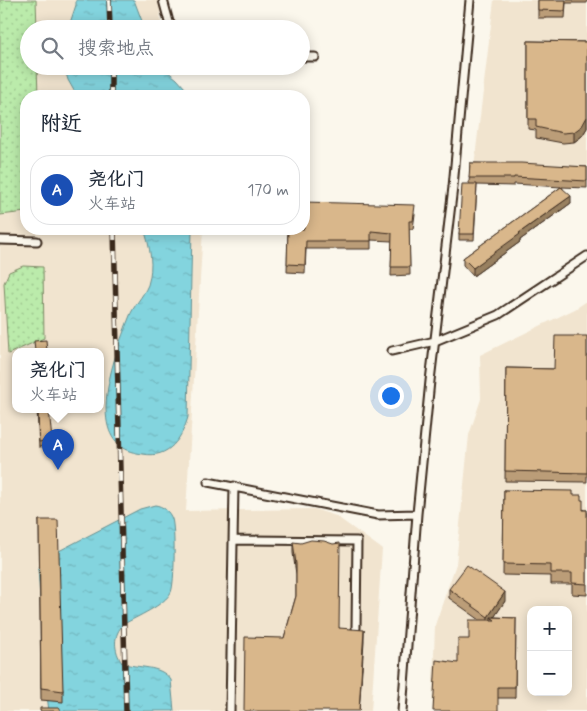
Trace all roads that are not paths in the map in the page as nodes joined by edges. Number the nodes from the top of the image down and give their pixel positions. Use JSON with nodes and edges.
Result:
{"nodes":[{"id":1,"x":163,"y":0,"type":"edge"},
{"id":2,"x":470,"y":0,"type":"edge"},
{"id":3,"x":168,"y":20,"type":"edge"},
{"id":4,"x":310,"y":57,"type":"edge"},
{"id":5,"x":315,"y":57,"type":"dead end"},
{"id":6,"x":0,"y":240,"type":"edge"},
{"id":7,"x":37,"y":241,"type":"dead end"},
{"id":8,"x":587,"y":256,"type":"edge"},
{"id":9,"x":435,"y":341,"type":"junction"},
{"id":10,"x":392,"y":351,"type":"dead end"},
{"id":11,"x":208,"y":482,"type":"dead end"},
{"id":12,"x":234,"y":486,"type":"junction"},
{"id":13,"x":417,"y":514,"type":"junction"},
{"id":14,"x":233,"y":540,"type":"junction"},
{"id":15,"x":356,"y":628,"type":"edge"},
{"id":16,"x":230,"y":711,"type":"edge"},
{"id":17,"x":402,"y":711,"type":"edge"}],
"edges":[{"from":1,"to":3,"type":"lane"},
{"from":2,"to":9,"type":"lane"},
{"from":4,"to":5,"type":"lane"},
{"from":6,"to":7,"type":"lane"},
{"from":8,"to":9,"type":"lane"},
{"from":9,"to":10,"type":"lane"},
{"from":9,"to":13,"type":"lane"},
{"from":11,"to":12,"type":"lane"},
{"from":12,"to":13,"type":"lane"},
{"from":12,"to":14,"type":"lane"},
{"from":13,"to":17,"type":"lane"},
{"from":14,"to":15,"type":"lane"},
{"from":14,"to":16,"type":"lane"}]}
